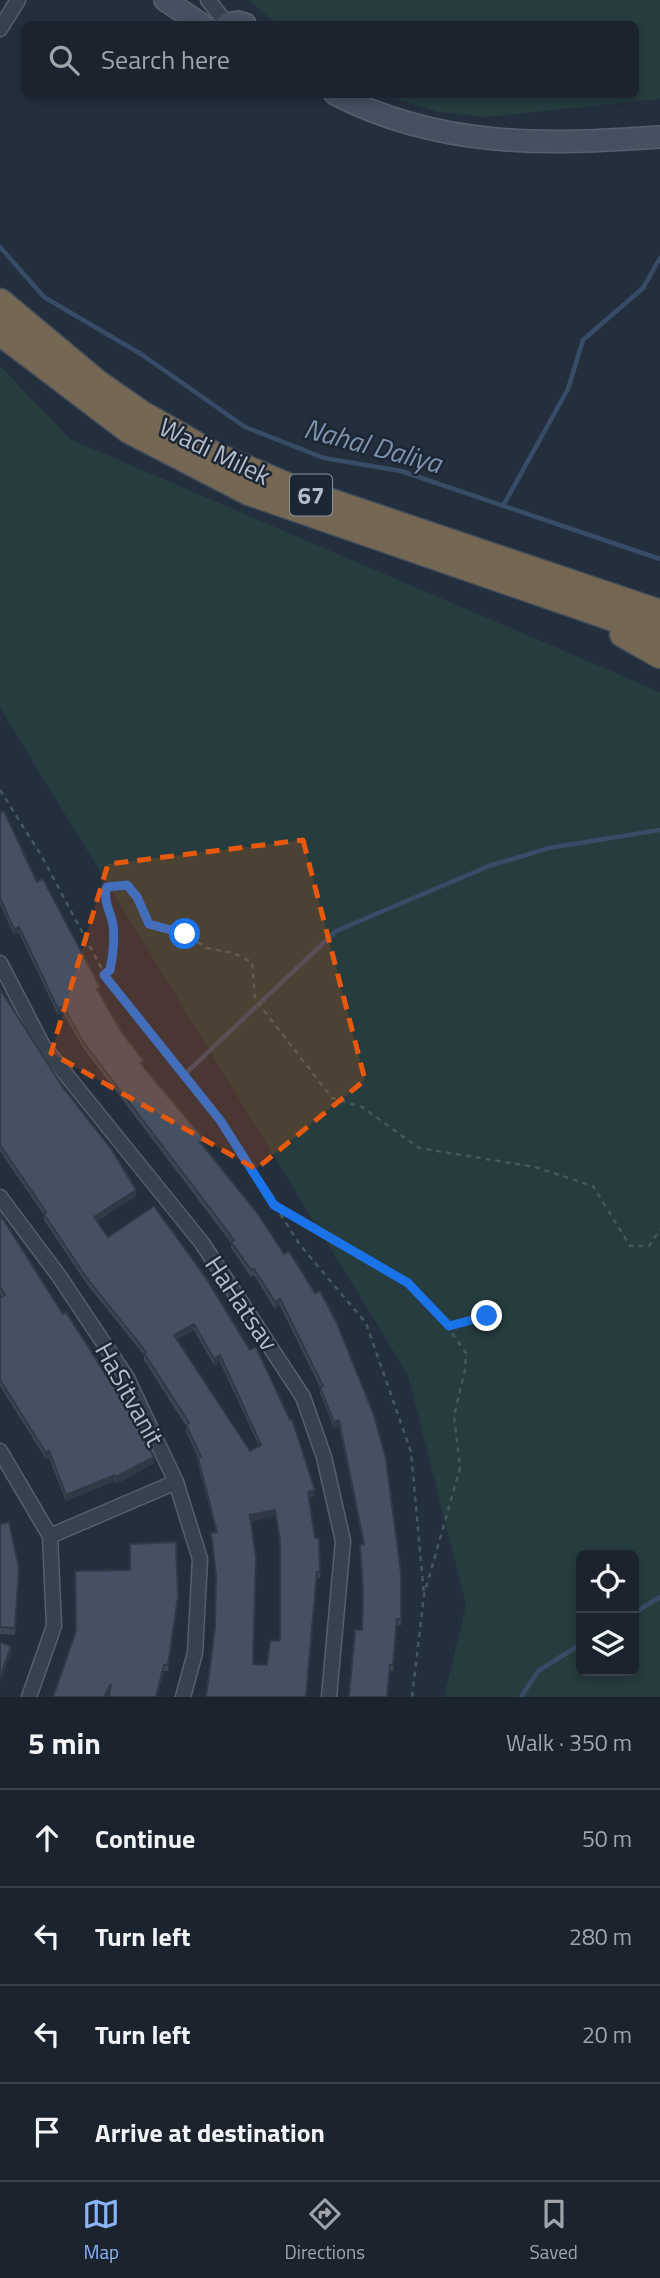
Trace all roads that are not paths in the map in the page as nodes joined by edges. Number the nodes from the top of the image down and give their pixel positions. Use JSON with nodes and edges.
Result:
{"nodes":[{"id":1,"x":18,"y":0,"type":"edge"},
{"id":2,"x":165,"y":0,"type":"edge"},
{"id":3,"x":208,"y":0,"type":"edge"},
{"id":4,"x":196,"y":21,"type":"edge"},
{"id":5,"x":225,"y":21,"type":"edge"},
{"id":6,"x":0,"y":29,"type":"edge"},
{"id":7,"x":343,"y":98,"type":"edge"},
{"id":8,"x":660,"y":137,"type":"edge"},
{"id":9,"x":0,"y":302,"type":"edge"},
{"id":10,"x":0,"y":332,"type":"edge"},
{"id":11,"x":500,"y":579,"type":"junction"},
{"id":12,"x":660,"y":613,"type":"edge"},
{"id":13,"x":660,"y":634,"type":"edge"},
{"id":14,"x":660,"y":654,"type":"edge"},
{"id":15,"x":0,"y":963,"type":"edge"},
{"id":16,"x":0,"y":1197,"type":"edge"},
{"id":17,"x":0,"y":1451,"type":"edge"},
{"id":18,"x":176,"y":1482,"type":"junction"},
{"id":19,"x":50,"y":1536,"type":"junction"},
{"id":20,"x":29,"y":1697,"type":"edge"},
{"id":21,"x":183,"y":1697,"type":"edge"},
{"id":22,"x":329,"y":1697,"type":"edge"}],
"edges":[{"from":1,"to":6,"type":"street"},
{"from":2,"to":4,"type":"street"},
{"from":3,"to":5,"type":"street"},
{"from":7,"to":8,"type":"street"},
{"from":9,"to":12,"type":"highway","name":"Wadi Milek","number":"67"},
{"from":10,"to":11,"type":"highway","name":"Wadi Milek","number":"67"},
{"from":11,"to":13,"type":"highway","name":"Wadi Milek","number":"67"},
{"from":11,"to":14,"type":"highway"},
{"from":15,"to":22,"type":"street","name":"HaHatsav"},
{"from":16,"to":18,"type":"street","name":"HaSitvanit"},
{"from":17,"to":19,"type":"street"},
{"from":18,"to":19,"type":"street"},
{"from":18,"to":21,"type":"street"},
{"from":19,"to":20,"type":"street"}]}
